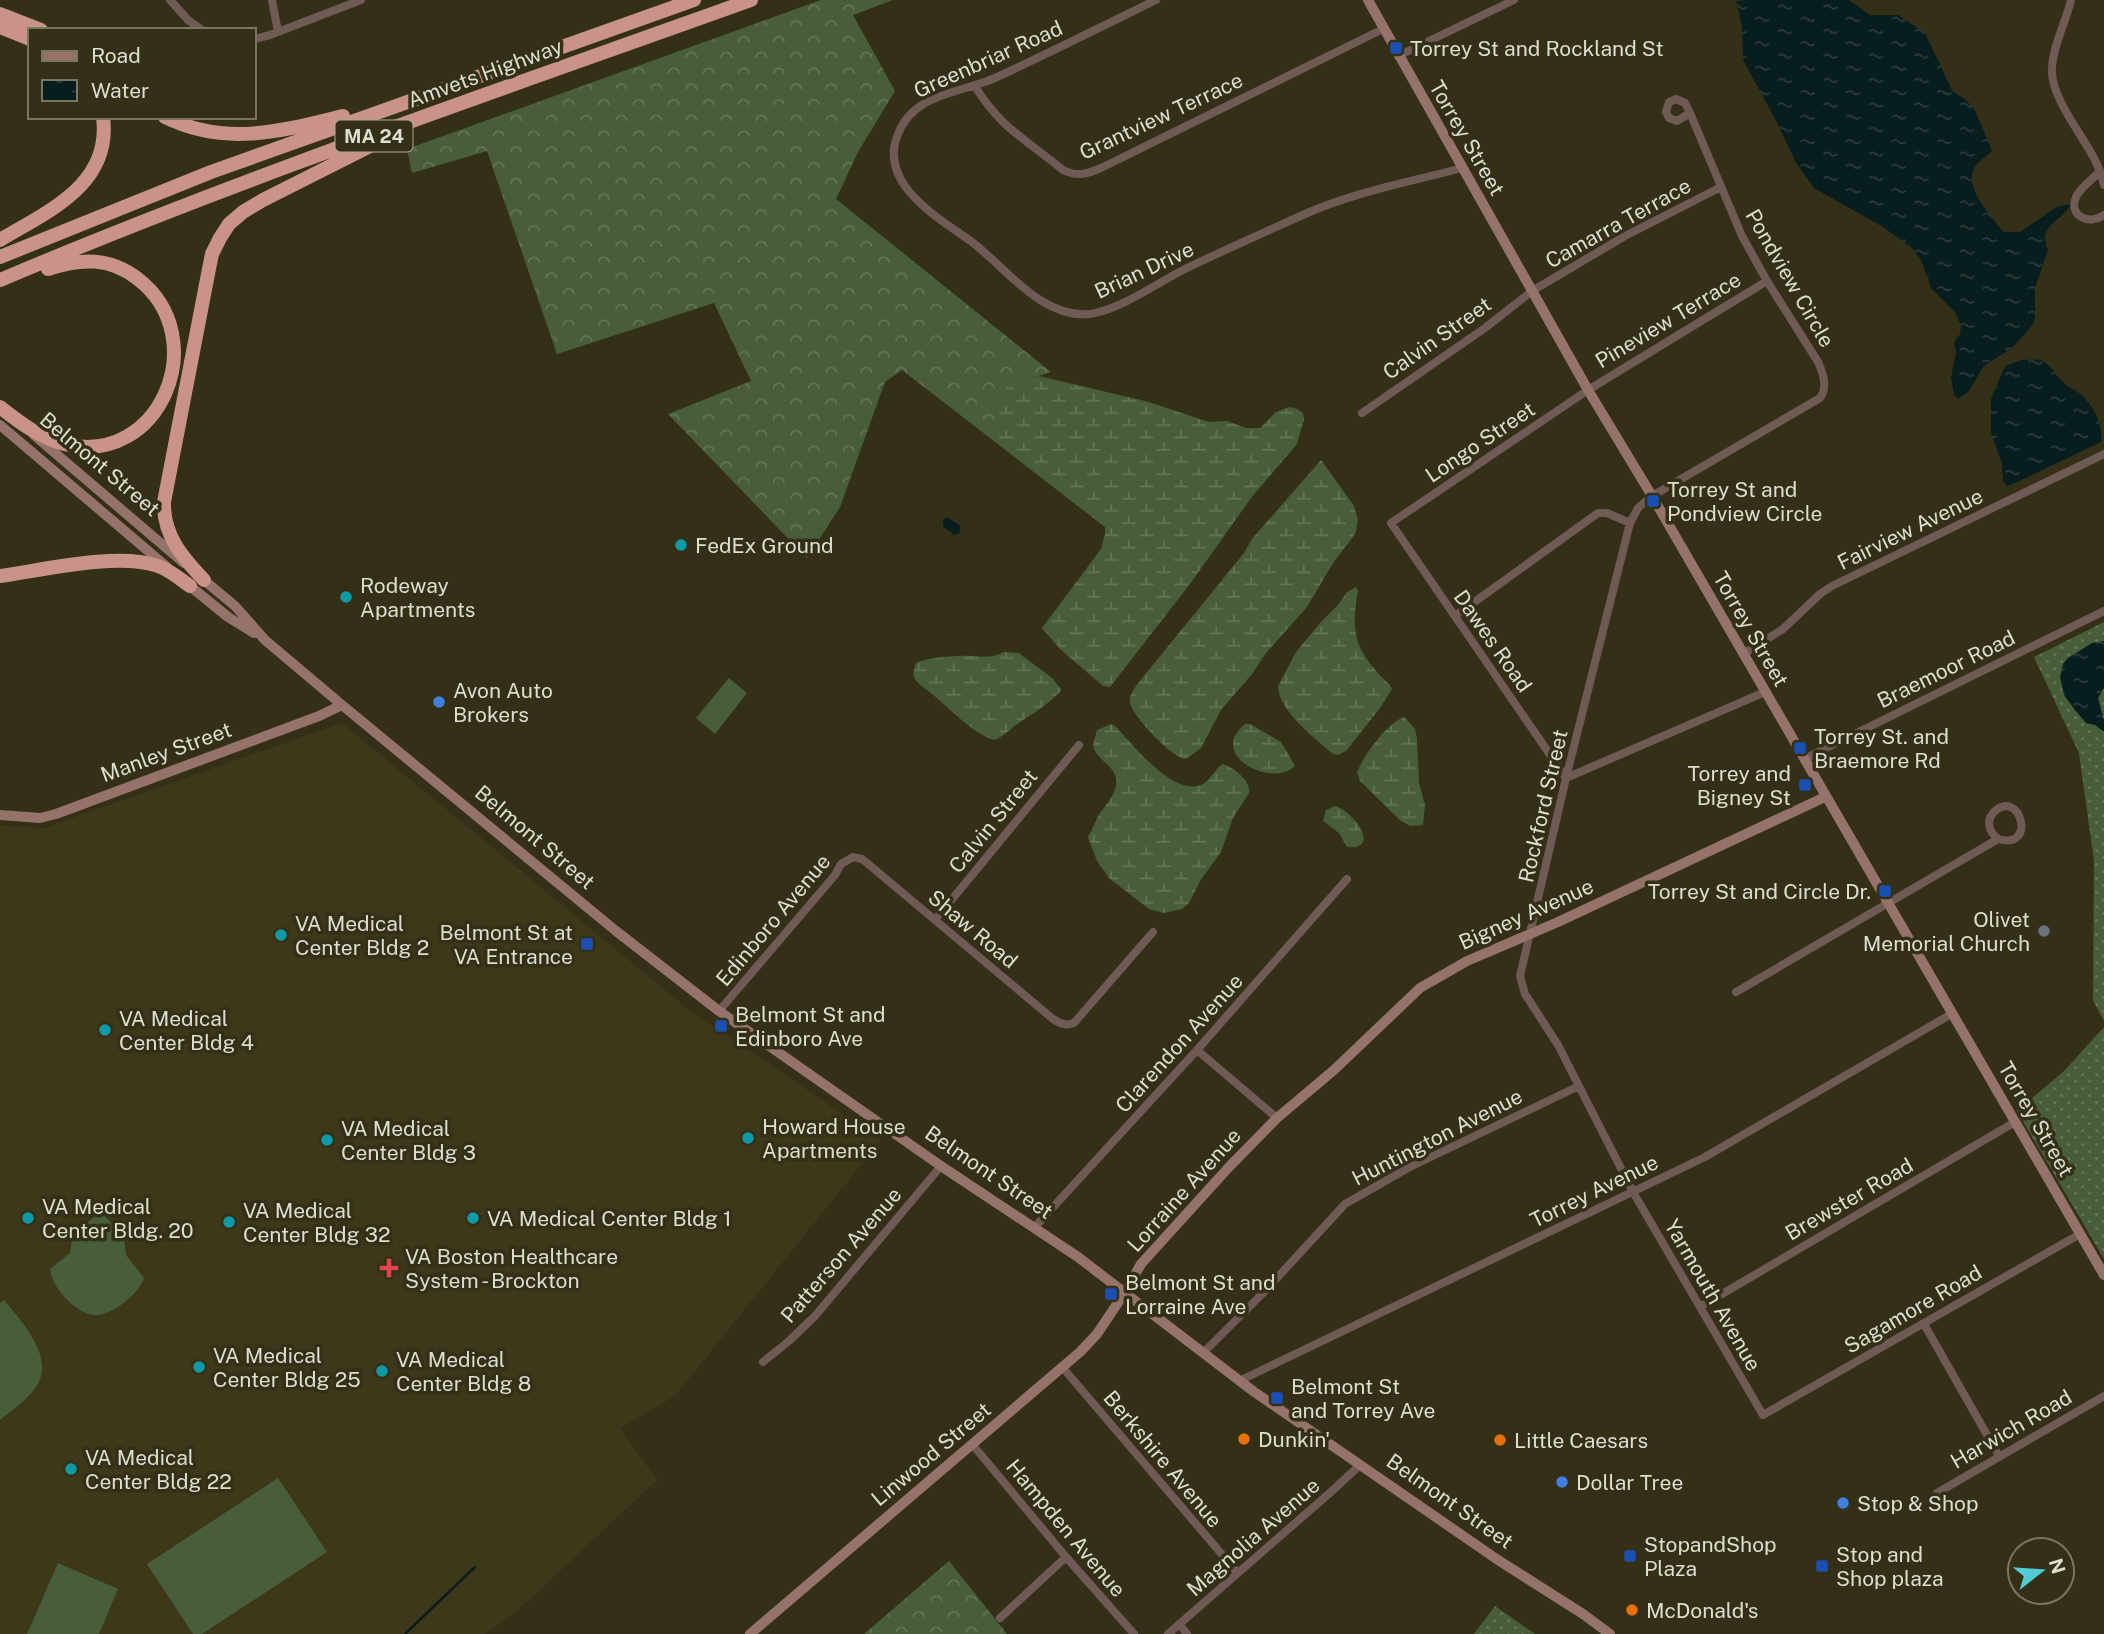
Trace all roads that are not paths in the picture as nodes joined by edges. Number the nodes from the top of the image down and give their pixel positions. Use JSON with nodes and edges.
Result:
{"nodes":[{"id":1,"x":170,"y":0,"type":"edge"},
{"id":2,"x":272,"y":0,"type":"edge"},
{"id":3,"x":361,"y":0,"type":"edge"},
{"id":4,"x":694,"y":0,"type":"edge"},
{"id":5,"x":751,"y":0,"type":"edge"},
{"id":6,"x":1157,"y":0,"type":"edge"},
{"id":7,"x":1368,"y":0,"type":"edge"},
{"id":8,"x":1514,"y":0,"type":"edge"},
{"id":9,"x":2071,"y":0,"type":"edge"},
{"id":10,"x":0,"y":14,"type":"edge"},
{"id":11,"x":0,"y":27,"type":"edge"},
{"id":12,"x":36,"y":28,"type":"edge"},
{"id":13,"x":199,"y":28,"type":"edge"},
{"id":14,"x":1383,"y":29,"type":"junction"},
{"id":15,"x":278,"y":32,"type":"junction"},
{"id":16,"x":28,"y":38,"type":"edge"},
{"id":17,"x":256,"y":38,"type":"edge"},
{"id":18,"x":1398,"y":56,"type":"junction"},
{"id":19,"x":975,"y":86,"type":"junction"},
{"id":20,"x":416,"y":98,"type":"junction"},
{"id":21,"x":1690,"y":113,"type":"dead end"},
{"id":22,"x":424,"y":117,"type":"junction"},
{"id":23,"x":103,"y":119,"type":"edge"},
{"id":24,"x":169,"y":119,"type":"edge"},
{"id":25,"x":894,"y":153,"type":"joint"},
{"id":26,"x":1462,"y":169,"type":"junction"},
{"id":27,"x":2100,"y":171,"type":"junction"},
{"id":28,"x":2104,"y":185,"type":"edge"},
{"id":29,"x":1721,"y":187,"type":"junction"},
{"id":30,"x":2104,"y":215,"type":"edge"},
{"id":31,"x":0,"y":240,"type":"edge"},
{"id":32,"x":0,"y":257,"type":"edge"},
{"id":33,"x":1767,"y":281,"type":"junction"},
{"id":34,"x":0,"y":282,"type":"edge"},
{"id":35,"x":1532,"y":291,"type":"junction"},
{"id":36,"x":1588,"y":390,"type":"junction"},
{"id":37,"x":0,"y":407,"type":"edge"},
{"id":38,"x":1362,"y":413,"type":"dead end"},
{"id":39,"x":6,"y":421,"type":"edge"},
{"id":40,"x":2104,"y":454,"type":"edge"},
{"id":41,"x":1652,"y":496,"type":"junction"},
{"id":42,"x":1391,"y":523,"type":"joint"},
{"id":43,"x":1630,"y":523,"type":"junction"},
{"id":44,"x":0,"y":576,"type":"edge"},
{"id":45,"x":197,"y":583,"type":"junction"},
{"id":46,"x":2104,"y":611,"type":"edge"},
{"id":47,"x":1455,"y":616,"type":"junction"},
{"id":48,"x":1743,"y":654,"type":"junction"},
{"id":49,"x":1765,"y":692,"type":"junction"},
{"id":50,"x":342,"y":705,"type":"junction"},
{"id":51,"x":1079,"y":745,"type":"dead end"},
{"id":52,"x":1804,"y":759,"type":"junction"},
{"id":53,"x":1566,"y":778,"type":"junction"},
{"id":54,"x":1825,"y":797,"type":"junction"},
{"id":55,"x":0,"y":815,"type":"edge"},
{"id":56,"x":1998,"y":839,"type":"junction"},
{"id":57,"x":856,"y":857,"type":"joint"},
{"id":58,"x":1347,"y":879,"type":"dead end"},
{"id":59,"x":1889,"y":903,"type":"junction"},
{"id":60,"x":934,"y":920,"type":"junction"},
{"id":61,"x":1153,"y":932,"type":"dead end"},
{"id":62,"x":1531,"y":933,"type":"junction"},
{"id":63,"x":1736,"y":992,"type":"dead end"},
{"id":64,"x":719,"y":1011,"type":"junction"},
{"id":65,"x":1953,"y":1013,"type":"junction"},
{"id":66,"x":1197,"y":1050,"type":"junction"},
{"id":67,"x":1578,"y":1086,"type":"junction"},
{"id":68,"x":1277,"y":1118,"type":"junction"},
{"id":69,"x":2015,"y":1122,"type":"junction"},
{"id":70,"x":941,"y":1166,"type":"junction"},
{"id":71,"x":1633,"y":1192,"type":"junction"},
{"id":72,"x":1034,"y":1228,"type":"junction"},
{"id":73,"x":2080,"y":1234,"type":"junction"},
{"id":74,"x":2104,"y":1275,"type":"edge"},
{"id":75,"x":1125,"y":1292,"type":"junction"},
{"id":76,"x":1700,"y":1307,"type":"junction"},
{"id":77,"x":1924,"y":1324,"type":"junction"},
{"id":78,"x":1204,"y":1352,"type":"junction"},
{"id":79,"x":763,"y":1362,"type":"dead end"},
{"id":80,"x":1063,"y":1368,"type":"junction"},
{"id":81,"x":1239,"y":1381,"type":"junction"},
{"id":82,"x":2104,"y":1396,"type":"edge"},
{"id":83,"x":1763,"y":1415,"type":"joint"},
{"id":84,"x":972,"y":1444,"type":"junction"},
{"id":85,"x":1999,"y":1456,"type":"junction"},
{"id":86,"x":1360,"y":1465,"type":"junction"},
{"id":87,"x":1937,"y":1493,"type":"dead end"},
{"id":88,"x":1066,"y":1557,"type":"junction"},
{"id":89,"x":1237,"y":1572,"type":"junction"},
{"id":90,"x":1000,"y":1618,"type":"dead end"},
{"id":91,"x":1179,"y":1624,"type":"junction"},
{"id":92,"x":750,"y":1634,"type":"edge"},
{"id":93,"x":1134,"y":1634,"type":"edge"},
{"id":94,"x":1168,"y":1634,"type":"edge"},
{"id":95,"x":1187,"y":1634,"type":"edge"},
{"id":96,"x":1610,"y":1634,"type":"edge"}],
"edges":[{"from":1,"to":13,"type":"street"},
{"from":2,"to":15,"type":"street"},
{"from":3,"to":15,"type":"street"},
{"from":4,"to":20,"type":"highway","name":"Amvets Highway","number":"MA 24"},
{"from":5,"to":22,"type":"highway","name":"Amvets Highway","number":"MA 24"},
{"from":6,"to":19,"type":"street","name":"Greenbriar Road"},
{"from":7,"to":14,"type":"main road","name":"Torrey Street"},
{"from":8,"to":18,"type":"street"},
{"from":9,"to":27,"type":"street"},
{"from":10,"to":12,"type":"highway"},
{"from":11,"to":16,"type":"highway"},
{"from":14,"to":18,"type":"main road","name":"Torrey Street"},
{"from":14,"to":19,"type":"street","name":"Grantview Terrace"},
{"from":15,"to":17,"type":"street"},
{"from":18,"to":26,"type":"main road","name":"Torrey Street"},
{"from":19,"to":25,"type":"street","name":"Greenbriar Road"},
{"from":20,"to":24,"type":"highway"},
{"from":20,"to":32,"type":"highway","name":"Amvets Highway","number":"MA 24"},
{"from":21,"to":29,"type":"street","name":"Pondview Circle"},
{"from":22,"to":34,"type":"highway","name":"Amvets Highway","number":"MA 24"},
{"from":22,"to":45,"type":"highway"},
{"from":23,"to":31,"type":"highway"},
{"from":25,"to":26,"type":"street","name":"Brian Drive"},
{"from":26,"to":35,"type":"main road","name":"Torrey Street"},
{"from":27,"to":28,"type":"street"},
{"from":27,"to":30,"type":"street"},
{"from":29,"to":33,"type":"street","name":"Pondview Circle"},
{"from":29,"to":35,"type":"street","name":"Camarra Terrace"},
{"from":33,"to":36,"type":"street","name":"Pineview Terrace"},
{"from":33,"to":41,"type":"street","name":"Pondview Circle"},
{"from":34,"to":39,"type":"highway"},
{"from":35,"to":36,"type":"main road","name":"Torrey Street"},
{"from":35,"to":38,"type":"street","name":"Calvin Street"},
{"from":36,"to":41,"type":"main road","name":"Torrey Street"},
{"from":36,"to":42,"type":"street","name":"Longo Street"},
{"from":37,"to":39,"type":"highway","name":"Belmont Street"},
{"from":39,"to":45,"type":"main road","name":"Belmont Street"},
{"from":40,"to":48,"type":"street","name":"Fairview Avenue"},
{"from":41,"to":43,"type":"street","name":"Rockford Street"},
{"from":41,"to":48,"type":"main road","name":"Torrey Street"},
{"from":42,"to":47,"type":"street","name":"Dawes Road"},
{"from":43,"to":47,"type":"street"},
{"from":43,"to":53,"type":"street","name":"Rockford Street"},
{"from":44,"to":45,"type":"highway"},
{"from":45,"to":50,"type":"main road","name":"Belmont Street"},
{"from":46,"to":52,"type":"street","name":"Braemoor Road"},
{"from":47,"to":53,"type":"street","name":"Dawes Road"},
{"from":48,"to":49,"type":"main road","name":"Torrey Street"},
{"from":49,"to":52,"type":"main road","name":"Torrey Street"},
{"from":49,"to":53,"type":"street"},
{"from":50,"to":55,"type":"main road","name":"Manley Street"},
{"from":50,"to":64,"type":"main road","name":"Belmont Street"},
{"from":51,"to":60,"type":"street","name":"Calvin Street"},
{"from":52,"to":54,"type":"main road","name":"Torrey Street"},
{"from":53,"to":62,"type":"street","name":"Rockford Street"},
{"from":54,"to":59,"type":"main road","name":"Torrey Street"},
{"from":54,"to":62,"type":"main road","name":"Bigney Avenue"},
{"from":56,"to":56,"type":"street"},
{"from":56,"to":59,"type":"street"},
{"from":57,"to":60,"type":"street","name":"Shaw Road"},
{"from":57,"to":64,"type":"street","name":"Edinboro Avenue"},
{"from":58,"to":66,"type":"street","name":"Clarendon Avenue"},
{"from":59,"to":63,"type":"street"},
{"from":59,"to":65,"type":"main road","name":"Torrey Street"},
{"from":60,"to":61,"type":"street","name":"Shaw Road"},
{"from":62,"to":67,"type":"street","name":"Rockford Street"},
{"from":62,"to":68,"type":"main road","name":"Bigney Avenue"},
{"from":64,"to":70,"type":"main road","name":"Belmont Street"},
{"from":65,"to":69,"type":"main road","name":"Torrey Street"},
{"from":65,"to":71,"type":"street","name":"Torrey Avenue"},
{"from":66,"to":68,"type":"street"},
{"from":66,"to":72,"type":"street","name":"Clarendon Avenue"},
{"from":67,"to":71,"type":"street","name":"Rockford Street"},
{"from":67,"to":78,"type":"street","name":"Huntington Avenue"},
{"from":68,"to":75,"type":"main road","name":"Lorraine Avenue"},
{"from":69,"to":73,"type":"main road","name":"Torrey Street"},
{"from":69,"to":76,"type":"street","name":"Brewster Road"},
{"from":70,"to":72,"type":"main road","name":"Belmont Street"},
{"from":70,"to":79,"type":"street","name":"Patterson Avenue"},
{"from":71,"to":76,"type":"street","name":"Yarmouth Avenue"},
{"from":71,"to":81,"type":"street","name":"Torrey Avenue"},
{"from":72,"to":75,"type":"main road","name":"Belmont Street"},
{"from":73,"to":74,"type":"main road","name":"Torrey Street"},
{"from":73,"to":77,"type":"street","name":"Sagamore Road"},
{"from":75,"to":78,"type":"main road","name":"Belmont Street"},
{"from":75,"to":80,"type":"main road","name":"Linwood Street"},
{"from":76,"to":83,"type":"street","name":"Yarmouth Avenue"},
{"from":77,"to":83,"type":"street","name":"Sagamore Road"},
{"from":77,"to":85,"type":"street"},
{"from":78,"to":81,"type":"main road","name":"Belmont Street"},
{"from":80,"to":84,"type":"main road","name":"Linwood Street"},
{"from":80,"to":89,"type":"street","name":"Berkshire Avenue"},
{"from":81,"to":86,"type":"main road","name":"Belmont Street"},
{"from":82,"to":85,"type":"street","name":"Harwich Road"},
{"from":84,"to":88,"type":"street","name":"Hampden Avenue"},
{"from":84,"to":92,"type":"main road","name":"Linwood Street"},
{"from":85,"to":87,"type":"street","name":"Harwich Road"},
{"from":86,"to":89,"type":"street","name":"Magnolia Avenue"},
{"from":86,"to":96,"type":"main road","name":"Belmont Street"},
{"from":88,"to":90,"type":"street"},
{"from":88,"to":93,"type":"street","name":"Hampden Avenue"},
{"from":89,"to":91,"type":"street","name":"Magnolia Avenue"},
{"from":91,"to":94,"type":"street","name":"Magnolia Avenue"},
{"from":91,"to":95,"type":"street"}]}
